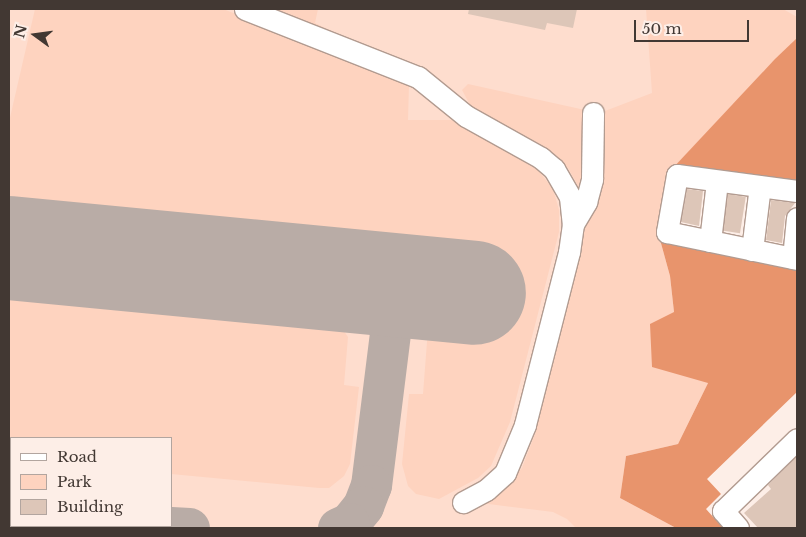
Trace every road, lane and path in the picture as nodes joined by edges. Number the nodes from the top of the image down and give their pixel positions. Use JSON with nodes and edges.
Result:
{"nodes":[{"id":1,"x":246,"y":9,"type":"edge"},
{"id":2,"x":593,"y":113,"type":"dead end"},
{"id":3,"x":717,"y":180,"type":"junction"},
{"id":4,"x":760,"y":186,"type":"junction"},
{"id":5,"x":797,"y":191,"type":"edge"},
{"id":6,"x":797,"y":218,"type":"edge"},
{"id":7,"x":573,"y":224,"type":"junction"},
{"id":8,"x":710,"y":241,"type":"junction"},
{"id":9,"x":752,"y":250,"type":"junction"},
{"id":10,"x":795,"y":258,"type":"edge"},
{"id":11,"x":797,"y":439,"type":"edge"},
{"id":12,"x":463,"y":502,"type":"dead end"},
{"id":13,"x":738,"y":528,"type":"edge"}],
"edges":[{"from":1,"to":7,"type":"lane"},
{"from":2,"to":7,"type":"lane"},
{"from":3,"to":4,"type":"lane"},
{"from":3,"to":8,"type":"lane"},
{"from":3,"to":8,"type":"lane"},
{"from":4,"to":5,"type":"lane"},
{"from":4,"to":9,"type":"lane"},
{"from":6,"to":10,"type":"lane"},
{"from":7,"to":12,"type":"lane"},
{"from":8,"to":9,"type":"lane"},
{"from":9,"to":10,"type":"lane"},
{"from":11,"to":13,"type":"lane"}]}
